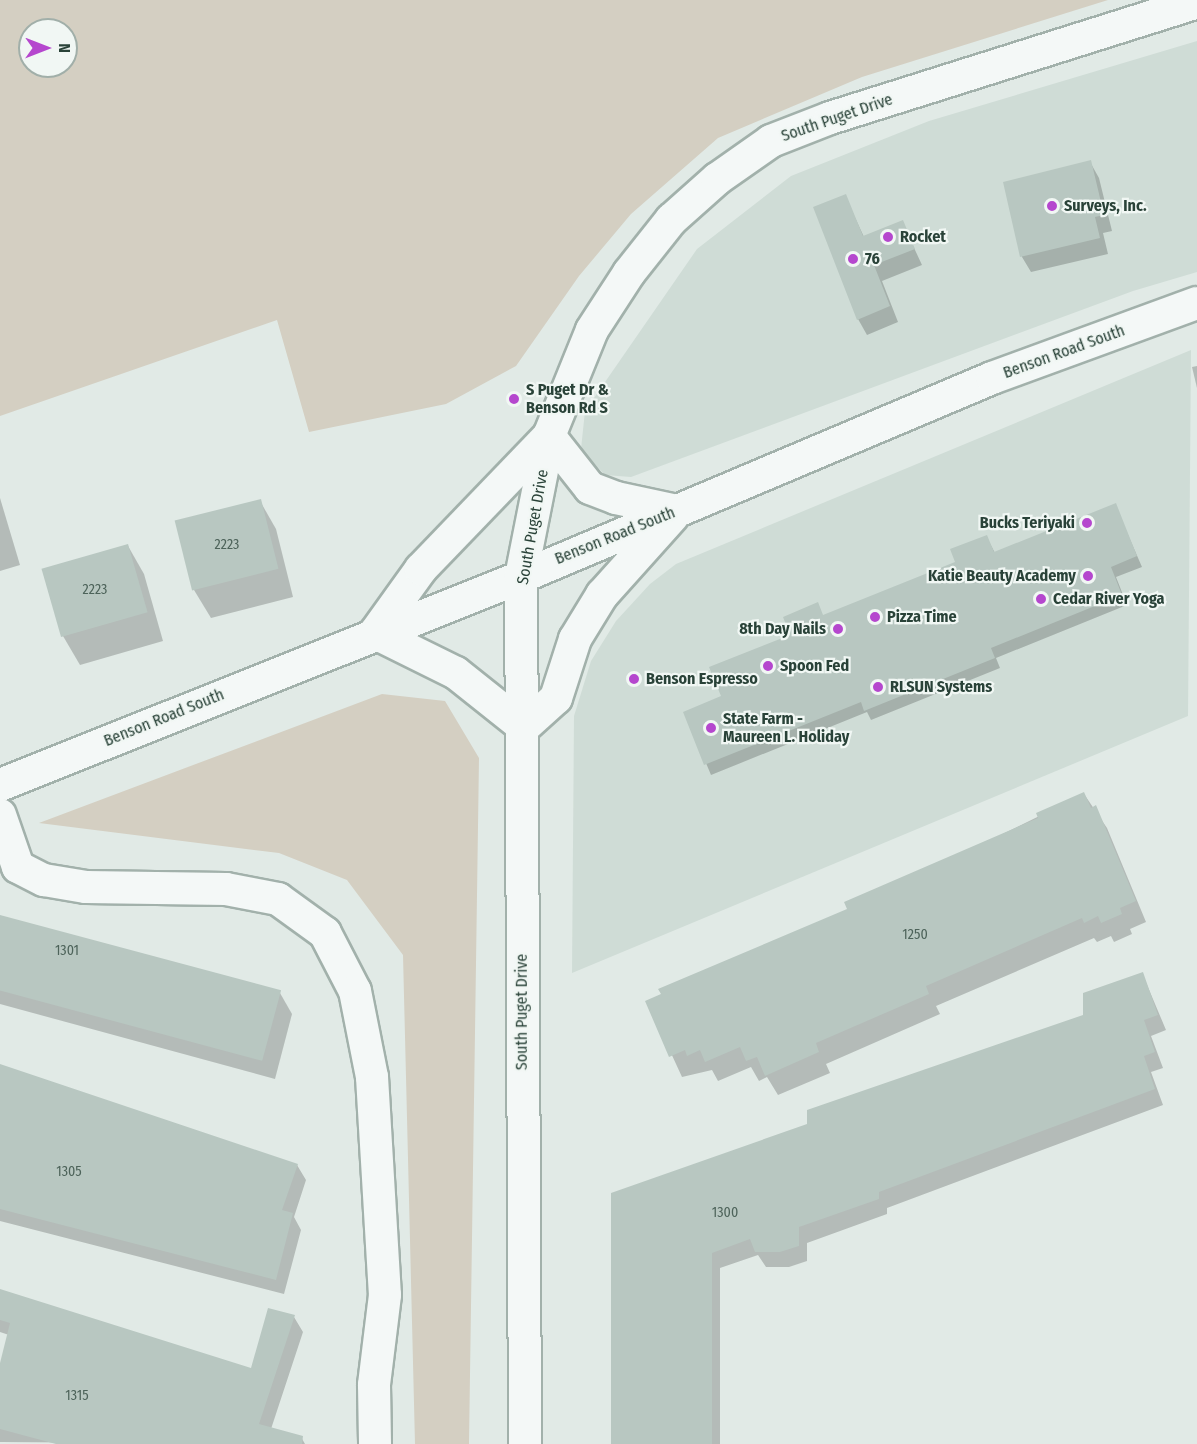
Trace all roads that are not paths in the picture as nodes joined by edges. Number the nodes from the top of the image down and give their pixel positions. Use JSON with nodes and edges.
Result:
{"nodes":[{"id":1,"x":1197,"y":2,"type":"edge"},
{"id":2,"x":1197,"y":303,"type":"edge"},
{"id":3,"x":549,"y":436,"type":"junction"},
{"id":4,"x":677,"y":512,"type":"junction"},
{"id":5,"x":520,"y":577,"type":"junction"},
{"id":6,"x":375,"y":633,"type":"junction"},
{"id":7,"x":524,"y":727,"type":"junction"},
{"id":8,"x":0,"y":785,"type":"edge"},
{"id":9,"x":0,"y":814,"type":"edge"},
{"id":10,"x":375,"y":1444,"type":"edge"},
{"id":11,"x":525,"y":1444,"type":"edge"}],
"edges":[{"from":1,"to":3,"type":"street","name":"South Puget Drive"},
{"from":2,"to":4,"type":"street","name":"Benson Road South"},
{"from":3,"to":4,"type":"street"},
{"from":3,"to":5,"type":"street","name":"South Puget Drive"},
{"from":3,"to":6,"type":"street"},
{"from":4,"to":5,"type":"street","name":"Benson Road South"},
{"from":4,"to":7,"type":"street"},
{"from":5,"to":6,"type":"street","name":"Benson Road South"},
{"from":5,"to":7,"type":"street","name":"South Puget Drive"},
{"from":6,"to":7,"type":"street"},
{"from":6,"to":8,"type":"street","name":"Benson Road South"},
{"from":7,"to":11,"type":"street","name":"South Puget Drive"},
{"from":9,"to":10,"type":"street"}]}
